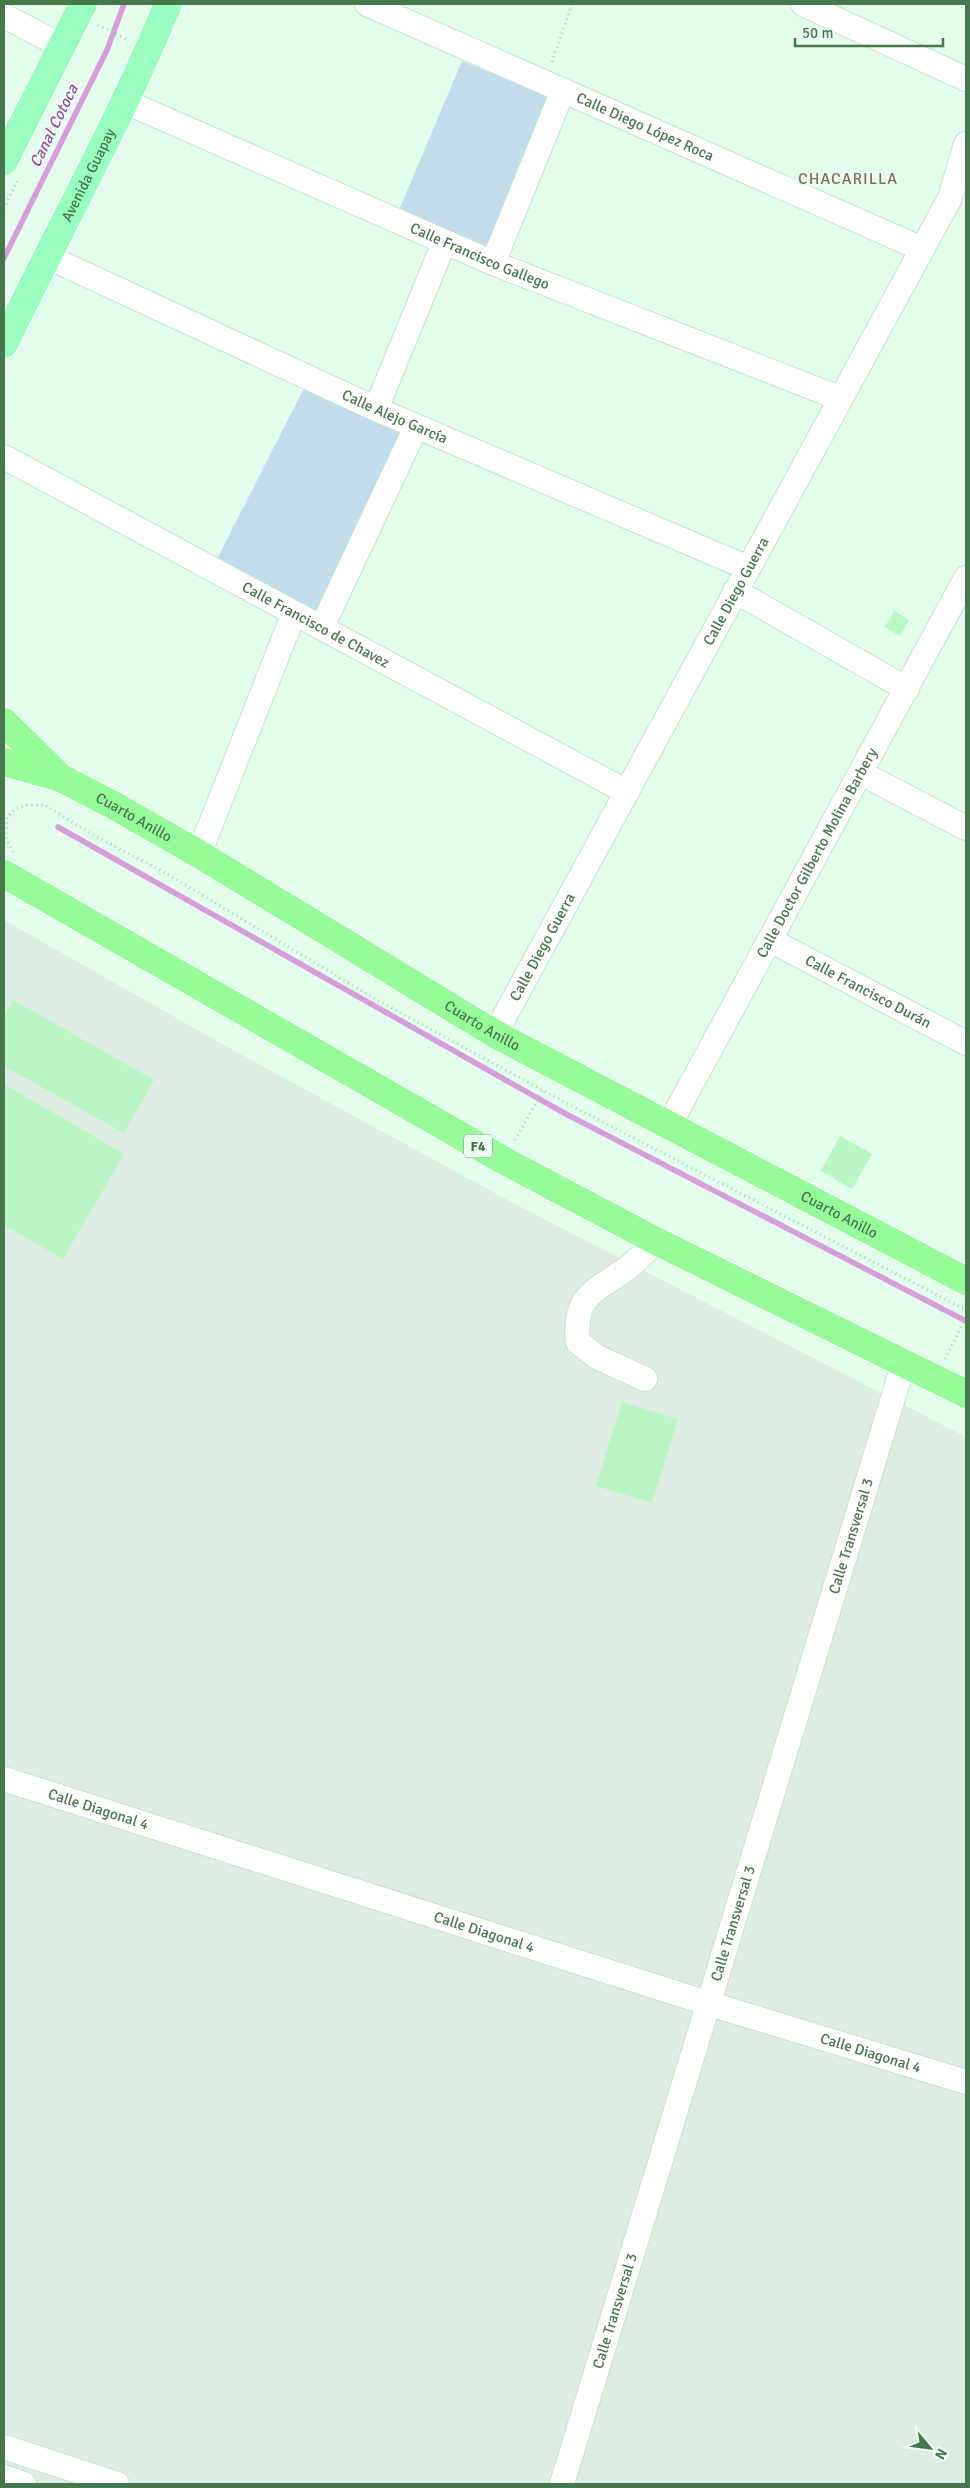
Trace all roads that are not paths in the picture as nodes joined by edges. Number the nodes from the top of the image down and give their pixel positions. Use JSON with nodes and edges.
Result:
{"nodes":[{"id":1,"x":82,"y":4,"type":"edge"},
{"id":2,"x":168,"y":4,"type":"edge"},
{"id":3,"x":367,"y":4,"type":"edge"},
{"id":4,"x":803,"y":4,"type":"edge"},
{"id":5,"x":4,"y":16,"type":"edge"},
{"id":6,"x":62,"y":46,"type":"junction"},
{"id":7,"x":966,"y":79,"type":"edge"},
{"id":8,"x":554,"y":86,"type":"junction"},
{"id":9,"x":126,"y":102,"type":"junction"},
{"id":10,"x":966,"y":144,"type":"edge"},
{"id":11,"x":4,"y":161,"type":"edge"},
{"id":12,"x":958,"y":202,"type":"edge"},
{"id":13,"x":444,"y":243,"type":"junction"},
{"id":14,"x":922,"y":249,"type":"junction"},
{"id":15,"x":46,"y":256,"type":"junction"},
{"id":16,"x":493,"y":263,"type":"junction"},
{"id":17,"x":4,"y":344,"type":"edge"},
{"id":18,"x":839,"y":398,"type":"junction"},
{"id":19,"x":376,"y":409,"type":"junction"},
{"id":20,"x":416,"y":427,"type":"junction"},
{"id":21,"x":4,"y":457,"type":"edge"},
{"id":22,"x":748,"y":568,"type":"junction"},
{"id":23,"x":966,"y":578,"type":"edge"},
{"id":24,"x":735,"y":591,"type":"junction"},
{"id":25,"x":959,"y":612,"type":"edge"},
{"id":26,"x":294,"y":613,"type":"junction"},
{"id":27,"x":322,"y":627,"type":"junction"},
{"id":28,"x":907,"y":689,"type":"junction"},
{"id":29,"x":4,"y":722,"type":"edge"},
{"id":30,"x":4,"y":762,"type":"edge"},
{"id":31,"x":861,"y":772,"type":"junction"},
{"id":32,"x":61,"y":778,"type":"junction"},
{"id":33,"x":627,"y":792,"type":"junction"},
{"id":34,"x":966,"y":828,"type":"edge"},
{"id":35,"x":198,"y":854,"type":"junction"},
{"id":36,"x":4,"y":874,"type":"edge"},
{"id":37,"x":770,"y":940,"type":"junction"},
{"id":38,"x":495,"y":1034,"type":"junction"},
{"id":39,"x":966,"y":1043,"type":"edge"},
{"id":40,"x":668,"y":1127,"type":"junction"},
{"id":41,"x":656,"y":1241,"type":"junction"},
{"id":42,"x":966,"y":1282,"type":"edge"},
{"id":43,"x":904,"y":1362,"type":"junction"},
{"id":44,"x":646,"y":1379,"type":"dead end"},
{"id":45,"x":966,"y":1394,"type":"edge"},
{"id":46,"x":4,"y":1779,"type":"edge"},
{"id":47,"x":707,"y":2003,"type":"junction"},
{"id":48,"x":966,"y":2082,"type":"edge"},
{"id":49,"x":4,"y":2446,"type":"edge"},
{"id":50,"x":4,"y":2478,"type":"edge"},
{"id":51,"x":24,"y":2484,"type":"edge"},
{"id":52,"x":118,"y":2484,"type":"edge"},
{"id":53,"x":562,"y":2484,"type":"edge"}],
"edges":[{"from":1,"to":6,"type":"main road"},
{"from":2,"to":9,"type":"main road","name":"Avenida Guapay"},
{"from":3,"to":8,"type":"street","name":"Calle Diego López Roca"},
{"from":4,"to":7,"type":"street"},
{"from":5,"to":6,"type":"street"},
{"from":6,"to":11,"type":"main road"},
{"from":8,"to":14,"type":"street","name":"Calle Diego López Roca"},
{"from":8,"to":16,"type":"street"},
{"from":9,"to":13,"type":"street","name":"Calle Francisco Gallego"},
{"from":9,"to":15,"type":"main road","name":"Avenida Guapay"},
{"from":10,"to":12,"type":"street","name":"Calle Diego Guerra"},
{"from":12,"to":14,"type":"street","name":"Calle Diego Guerra"},
{"from":13,"to":16,"type":"street","name":"Calle Francisco Gallego"},
{"from":13,"to":19,"type":"street"},
{"from":14,"to":18,"type":"street","name":"Calle Diego Guerra"},
{"from":15,"to":17,"type":"main road","name":"Avenida Guapay"},
{"from":15,"to":19,"type":"street","name":"Calle Alejo García"},
{"from":16,"to":18,"type":"street","name":"Calle Francisco Gallego"},
{"from":18,"to":22,"type":"street","name":"Calle Diego Guerra"},
{"from":19,"to":20,"type":"street","name":"Calle Alejo García"},
{"from":20,"to":22,"type":"street","name":"Calle Alejo García"},
{"from":20,"to":27,"type":"street"},
{"from":21,"to":26,"type":"street","name":"Calle Francisco de Chavez"},
{"from":22,"to":24,"type":"street","name":"Calle Diego Guerra"},
{"from":23,"to":25,"type":"street","name":"Calle Doctor Gilberto Molina Barbery"},
{"from":24,"to":28,"type":"street"},
{"from":24,"to":33,"type":"street","name":"Calle Diego Guerra"},
{"from":25,"to":28,"type":"street","name":"Calle Doctor Gilberto Molina Barbery"},
{"from":26,"to":27,"type":"street","name":"Calle Francisco de Chavez"},
{"from":26,"to":35,"type":"street"},
{"from":27,"to":33,"type":"street","name":"Calle Francisco de Chavez"},
{"from":28,"to":31,"type":"street","name":"Calle Doctor Gilberto Molina Barbery"},
{"from":29,"to":32,"type":"highway"},
{"from":30,"to":32,"type":"highway","name":"Cuarto Anillo"},
{"from":31,"to":34,"type":"street"},
{"from":31,"to":37,"type":"street","name":"Calle Doctor Gilberto Molina Barbery"},
{"from":32,"to":35,"type":"highway","name":"Cuarto Anillo"},
{"from":33,"to":38,"type":"street","name":"Calle Diego Guerra"},
{"from":35,"to":38,"type":"highway","name":"Cuarto Anillo"},
{"from":36,"to":41,"type":"highway","number":"F4"},
{"from":37,"to":39,"type":"street","name":"Calle Francisco Durán"},
{"from":37,"to":40,"type":"street","name":"Calle Doctor Gilberto Molina Barbery"},
{"from":38,"to":40,"type":"highway","name":"Cuarto Anillo"},
{"from":40,"to":42,"type":"highway","name":"Cuarto Anillo"},
{"from":41,"to":43,"type":"highway","number":"F4"},
{"from":41,"to":44,"type":"street"},
{"from":43,"to":45,"type":"highway","number":"F4"},
{"from":43,"to":47,"type":"street","name":"Calle Transversal 3"},
{"from":46,"to":47,"type":"street","name":"Calle Diagonal 4"},
{"from":47,"to":48,"type":"street","name":"Calle Diagonal 4"},
{"from":47,"to":53,"type":"street","name":"Calle Transversal 3"},
{"from":49,"to":52,"type":"street"},
{"from":50,"to":51,"type":"street"}]}
